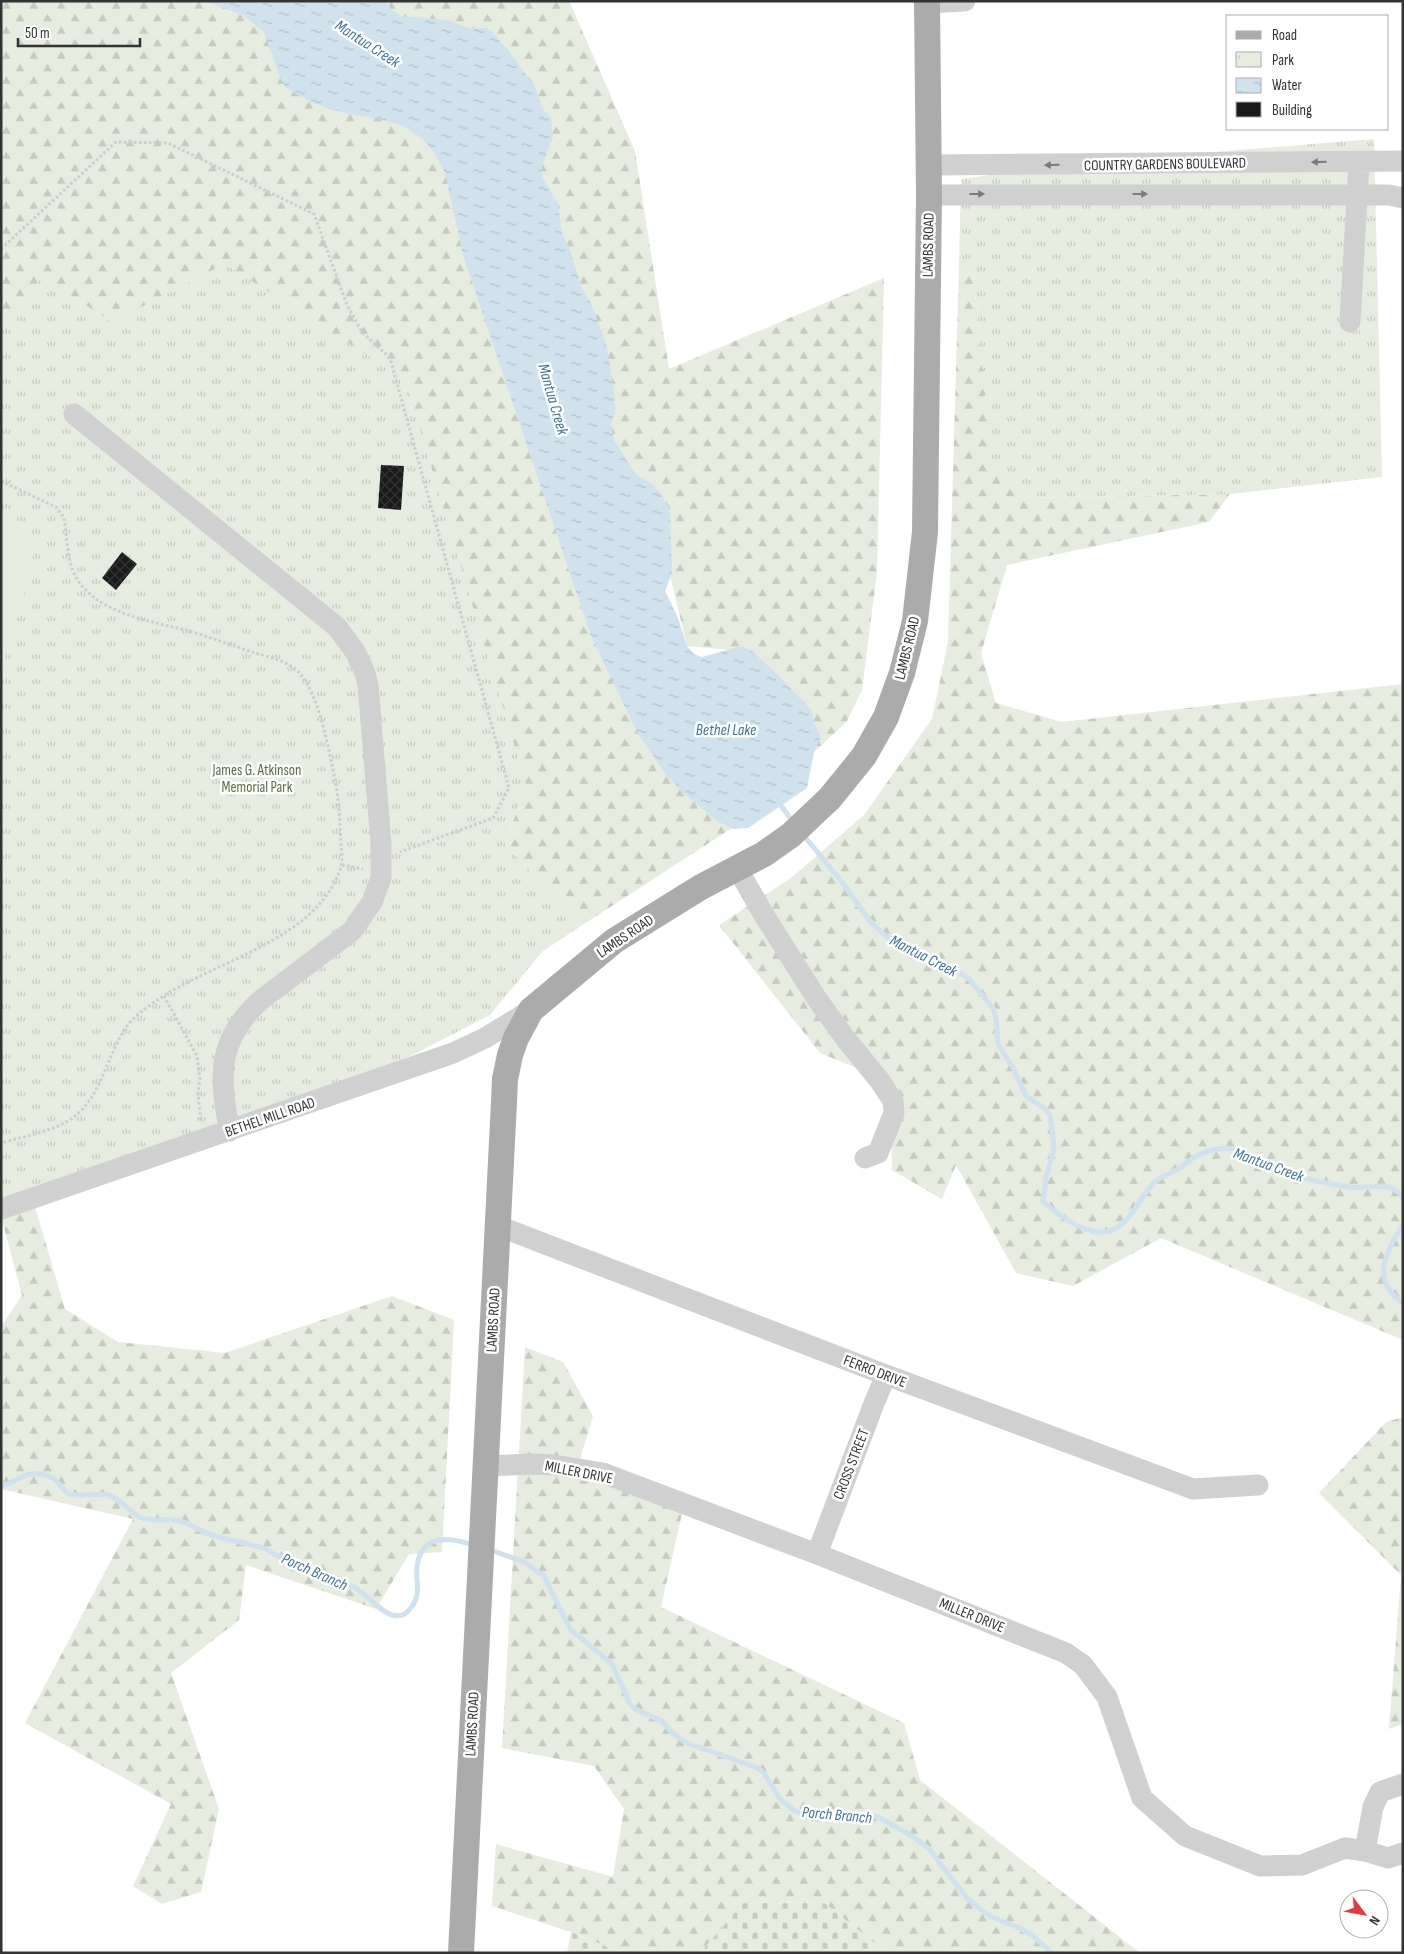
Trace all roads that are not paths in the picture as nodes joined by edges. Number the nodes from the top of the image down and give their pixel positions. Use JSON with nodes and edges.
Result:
{"nodes":[{"id":1,"x":965,"y":1,"type":"edge"},
{"id":2,"x":927,"y":2,"type":"edge"},
{"id":3,"x":1403,"y":161,"type":"edge"},
{"id":4,"x":1359,"y":162,"type":"junction"},
{"id":5,"x":928,"y":166,"type":"junction"},
{"id":6,"x":929,"y":195,"type":"junction"},
{"id":7,"x":1358,"y":195,"type":"junction"},
{"id":8,"x":1403,"y":198,"type":"edge"},
{"id":9,"x":1350,"y":322,"type":"dead end"},
{"id":10,"x":74,"y":414,"type":"dead end"},
{"id":11,"x":738,"y":868,"type":"junction"},
{"id":12,"x":531,"y":1010,"type":"junction"},
{"id":13,"x":230,"y":1131,"type":"junction"},
{"id":14,"x":865,"y":1158,"type":"dead end"},
{"id":15,"x":1,"y":1209,"type":"edge"},
{"id":16,"x":498,"y":1226,"type":"junction"},
{"id":17,"x":886,"y":1375,"type":"junction"},
{"id":18,"x":485,"y":1466,"type":"junction"},
{"id":19,"x":1258,"y":1485,"type":"dead end"},
{"id":20,"x":817,"y":1554,"type":"junction"},
{"id":21,"x":1403,"y":1784,"type":"edge"},
{"id":22,"x":1365,"y":1851,"type":"junction"},
{"id":23,"x":1403,"y":1853,"type":"edge"},
{"id":24,"x":461,"y":1953,"type":"edge"}],
"edges":[{"from":1,"to":2,"type":"street"},
{"from":2,"to":5,"type":"main road","name":"LAMBS ROAD"},
{"from":3,"to":4,"type":"street","name":"COUNTRY GARDENS BOULEVARD"},
{"from":4,"to":5,"type":"street","name":"COUNTRY GARDENS BOULEVARD","one_way":true},
{"from":4,"to":7,"type":"street"},
{"from":5,"to":6,"type":"main road","name":"LAMBS ROAD"},
{"from":6,"to":7,"type":"street","name":"COUNTRY GARDENS BOULEVARD","one_way":true},
{"from":6,"to":11,"type":"main road","name":"LAMBS ROAD"},
{"from":7,"to":8,"type":"street","name":"COUNTRY GARDENS BOULEVARD"},
{"from":7,"to":9,"type":"street"},
{"from":10,"to":13,"type":"street"},
{"from":11,"to":12,"type":"main road","name":"LAMBS ROAD"},
{"from":11,"to":14,"type":"street"},
{"from":12,"to":13,"type":"street","name":"BETHEL MILL ROAD"},
{"from":12,"to":16,"type":"main road","name":"LAMBS ROAD"},
{"from":13,"to":15,"type":"street","name":"BETHEL MILL ROAD"},
{"from":16,"to":17,"type":"street","name":"FERRO DRIVE"},
{"from":16,"to":18,"type":"main road","name":"LAMBS ROAD"},
{"from":17,"to":19,"type":"street","name":"FERRO DRIVE"},
{"from":17,"to":20,"type":"street","name":"CROSS STREET"},
{"from":18,"to":20,"type":"street","name":"MILLER DRIVE"},
{"from":18,"to":24,"type":"main road","name":"LAMBS ROAD"},
{"from":20,"to":22,"type":"street","name":"MILLER DRIVE"},
{"from":21,"to":22,"type":"street"},
{"from":22,"to":23,"type":"street","name":"MILLER DRIVE"}]}
